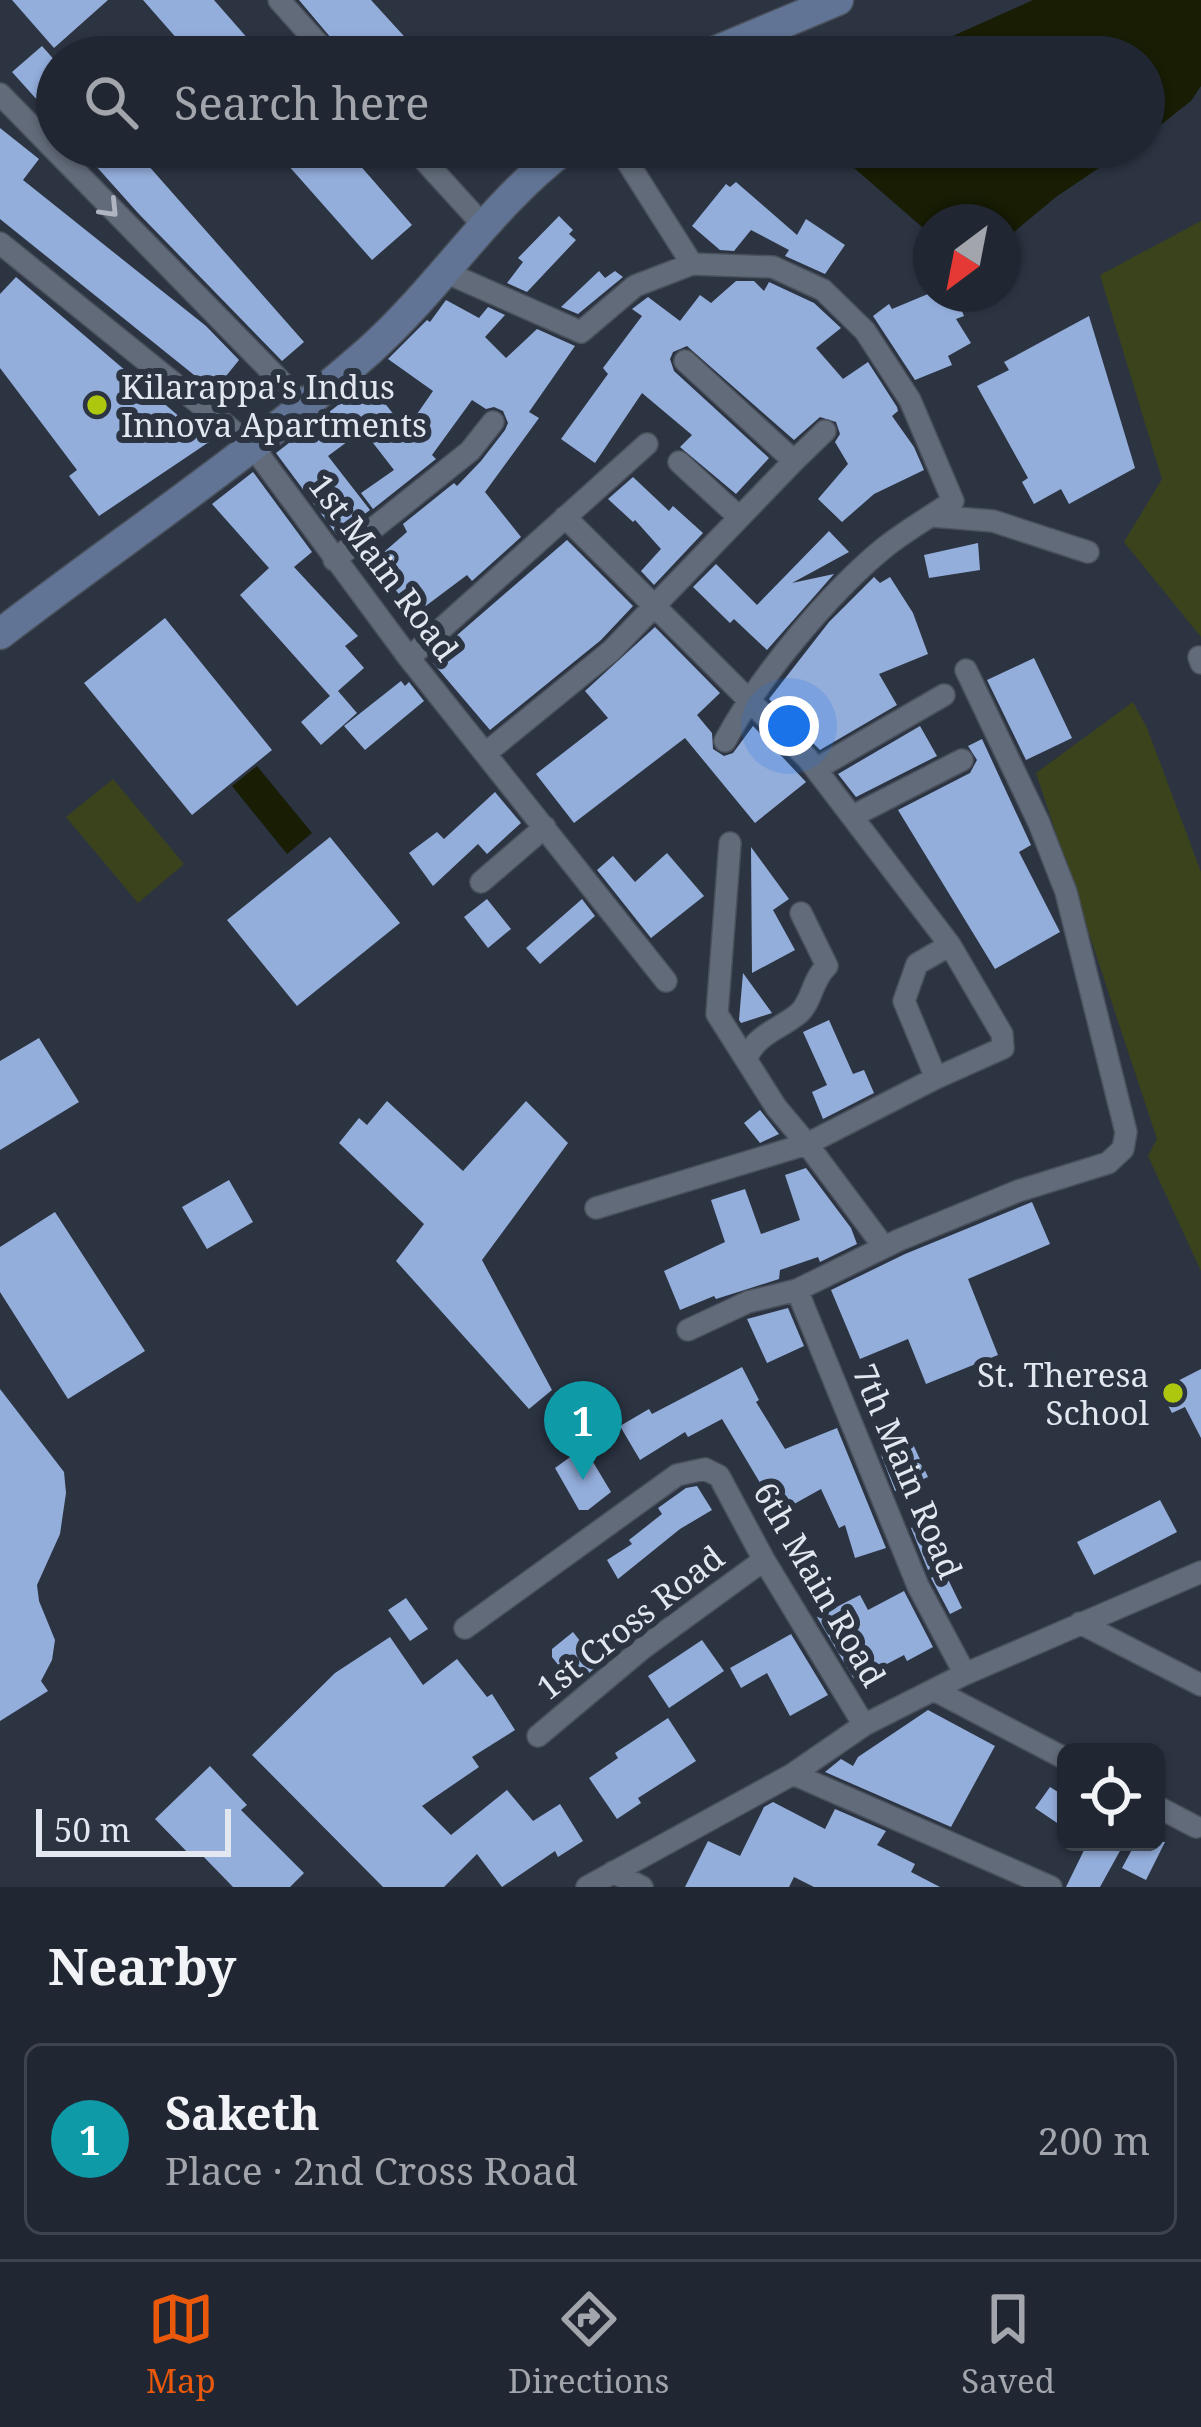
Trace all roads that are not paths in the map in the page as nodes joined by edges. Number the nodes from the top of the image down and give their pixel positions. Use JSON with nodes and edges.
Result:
{"nodes":[{"id":1,"x":279,"y":0,"type":"edge"},
{"id":2,"x":838,"y":0,"type":"edge"},
{"id":3,"x":311,"y":36,"type":"edge"},
{"id":4,"x":745,"y":36,"type":"edge"},
{"id":5,"x":0,"y":94,"type":"edge"},
{"id":6,"x":36,"y":131,"type":"edge"},
{"id":7,"x":72,"y":168,"type":"edge"},
{"id":8,"x":431,"y":168,"type":"edge"},
{"id":9,"x":539,"y":168,"type":"edge"},
{"id":10,"x":632,"y":168,"type":"edge"},
{"id":11,"x":483,"y":225,"type":"junction"},
{"id":12,"x":0,"y":243,"type":"edge"},
{"id":13,"x":692,"y":263,"type":"junction"},
{"id":14,"x":445,"y":272,"type":"junction"},
{"id":15,"x":685,"y":361,"type":"dead end"},
{"id":16,"x":304,"y":405,"type":"junction"},
{"id":17,"x":494,"y":422,"type":"dead end"},
{"id":18,"x":825,"y":431,"type":"dead end"},
{"id":19,"x":646,"y":444,"type":"dead end"},
{"id":20,"x":253,"y":447,"type":"junction"},
{"id":21,"x":794,"y":461,"type":"junction"},
{"id":22,"x":679,"y":463,"type":"dead end"},
{"id":23,"x":931,"y":516,"type":"junction"},
{"id":24,"x":565,"y":517,"type":"junction"},
{"id":25,"x":739,"y":517,"type":"junction"},
{"id":26,"x":1088,"y":552,"type":"dead end"},
{"id":27,"x":334,"y":560,"type":"junction"},
{"id":28,"x":654,"y":607,"type":"junction"},
{"id":29,"x":0,"y":634,"type":"edge"},
{"id":30,"x":409,"y":658,"type":"junction"},
{"id":31,"x":966,"y":670,"type":"dead end"},
{"id":32,"x":944,"y":695,"type":"dead end"},
{"id":33,"x":748,"y":700,"type":"junction"},
{"id":34,"x":725,"y":741,"type":"dead end"},
{"id":35,"x":486,"y":753,"type":"junction"},
{"id":36,"x":962,"y":760,"type":"dead end"},
{"id":37,"x":816,"y":769,"type":"junction"},
{"id":38,"x":853,"y":816,"type":"junction"},
{"id":39,"x":545,"y":827,"type":"junction"},
{"id":40,"x":730,"y":843,"type":"dead end"},
{"id":41,"x":481,"y":882,"type":"dead end"},
{"id":42,"x":800,"y":914,"type":"dead end"},
{"id":43,"x":950,"y":945,"type":"junction"},
{"id":44,"x":666,"y":981,"type":"dead end"},
{"id":45,"x":747,"y":1057,"type":"junction"},
{"id":46,"x":936,"y":1078,"type":"junction"},
{"id":47,"x":807,"y":1144,"type":"junction"},
{"id":48,"x":596,"y":1208,"type":"dead end"},
{"id":49,"x":884,"y":1247,"type":"junction"},
{"id":50,"x":797,"y":1290,"type":"junction"},
{"id":51,"x":688,"y":1330,"type":"dead end"},
{"id":52,"x":764,"y":1560,"type":"junction"},
{"id":53,"x":1201,"y":1572,"type":"edge"},
{"id":54,"x":1080,"y":1623,"type":"junction"},
{"id":55,"x":465,"y":1628,"type":"dead end"},
{"id":56,"x":965,"y":1674,"type":"junction"},
{"id":57,"x":1201,"y":1685,"type":"edge"},
{"id":58,"x":936,"y":1691,"type":"junction"},
{"id":59,"x":864,"y":1725,"type":"junction"},
{"id":60,"x":538,"y":1736,"type":"dead end"},
{"id":61,"x":1057,"y":1754,"type":"edge"},
{"id":62,"x":793,"y":1774,"type":"junction"},
{"id":63,"x":1165,"y":1811,"type":"edge"},
{"id":64,"x":1196,"y":1827,"type":"dead end"},
{"id":65,"x":613,"y":1872,"type":"junction"},
{"id":66,"x":587,"y":1887,"type":"edge"},
{"id":67,"x":642,"y":1887,"type":"edge"},
{"id":68,"x":1051,"y":1887,"type":"edge"}],
"edges":[{"from":1,"to":3,"type":"street"},
{"from":2,"to":4,"type":"street"},
{"from":5,"to":6,"type":"street","one_way":true},
{"from":7,"to":16,"type":"street","one_way":true},
{"from":8,"to":11,"type":"street"},
{"from":9,"to":11,"type":"street"},
{"from":10,"to":13,"type":"street"},
{"from":11,"to":14,"type":"street"},
{"from":12,"to":20,"type":"street","name":"1st Main Road"},
{"from":13,"to":14,"type":"street"},
{"from":13,"to":23,"type":"street"},
{"from":14,"to":16,"type":"street"},
{"from":15,"to":21,"type":"street"},
{"from":16,"to":20,"type":"street"},
{"from":17,"to":27,"type":"street"},
{"from":18,"to":21,"type":"street"},
{"from":19,"to":24,"type":"street"},
{"from":20,"to":27,"type":"street","name":"1st Main Road"},
{"from":20,"to":29,"type":"street"},
{"from":21,"to":25,"type":"street"},
{"from":22,"to":25,"type":"street"},
{"from":23,"to":26,"type":"street"},
{"from":23,"to":33,"type":"street"},
{"from":24,"to":28,"type":"street"},
{"from":24,"to":30,"type":"street"},
{"from":25,"to":28,"type":"street"},
{"from":27,"to":30,"type":"street","name":"1st Main Road"},
{"from":28,"to":33,"type":"street"},
{"from":28,"to":35,"type":"street"},
{"from":30,"to":35,"type":"street","name":"1st Main Road"},
{"from":31,"to":49,"type":"street"},
{"from":32,"to":37,"type":"street"},
{"from":33,"to":34,"type":"street"},
{"from":33,"to":37,"type":"street"},
{"from":35,"to":39,"type":"street","name":"1st Main Road"},
{"from":36,"to":38,"type":"street"},
{"from":37,"to":38,"type":"street"},
{"from":38,"to":43,"type":"street"},
{"from":39,"to":41,"type":"street"},
{"from":39,"to":44,"type":"street","name":"1st Main Road"},
{"from":40,"to":45,"type":"street"},
{"from":42,"to":45,"type":"street"},
{"from":43,"to":46,"type":"street"},
{"from":43,"to":46,"type":"street"},
{"from":45,"to":47,"type":"street"},
{"from":46,"to":47,"type":"street"},
{"from":47,"to":48,"type":"street"},
{"from":47,"to":49,"type":"street"},
{"from":49,"to":50,"type":"street"},
{"from":50,"to":51,"type":"street"},
{"from":50,"to":56,"type":"street","name":"7th Main Road"},
{"from":52,"to":55,"type":"street","name":"6th Main Road"},
{"from":52,"to":59,"type":"street","name":"6th Main Road"},
{"from":52,"to":60,"type":"street","name":"1st Cross Road"},
{"from":53,"to":54,"type":"street"},
{"from":54,"to":56,"type":"street"},
{"from":54,"to":57,"type":"street"},
{"from":56,"to":58,"type":"street"},
{"from":58,"to":59,"type":"street"},
{"from":58,"to":61,"type":"street"},
{"from":59,"to":62,"type":"street"},
{"from":62,"to":65,"type":"street"},
{"from":62,"to":68,"type":"street"},
{"from":63,"to":64,"type":"street"},
{"from":65,"to":66,"type":"street"},
{"from":65,"to":67,"type":"street"}]}
